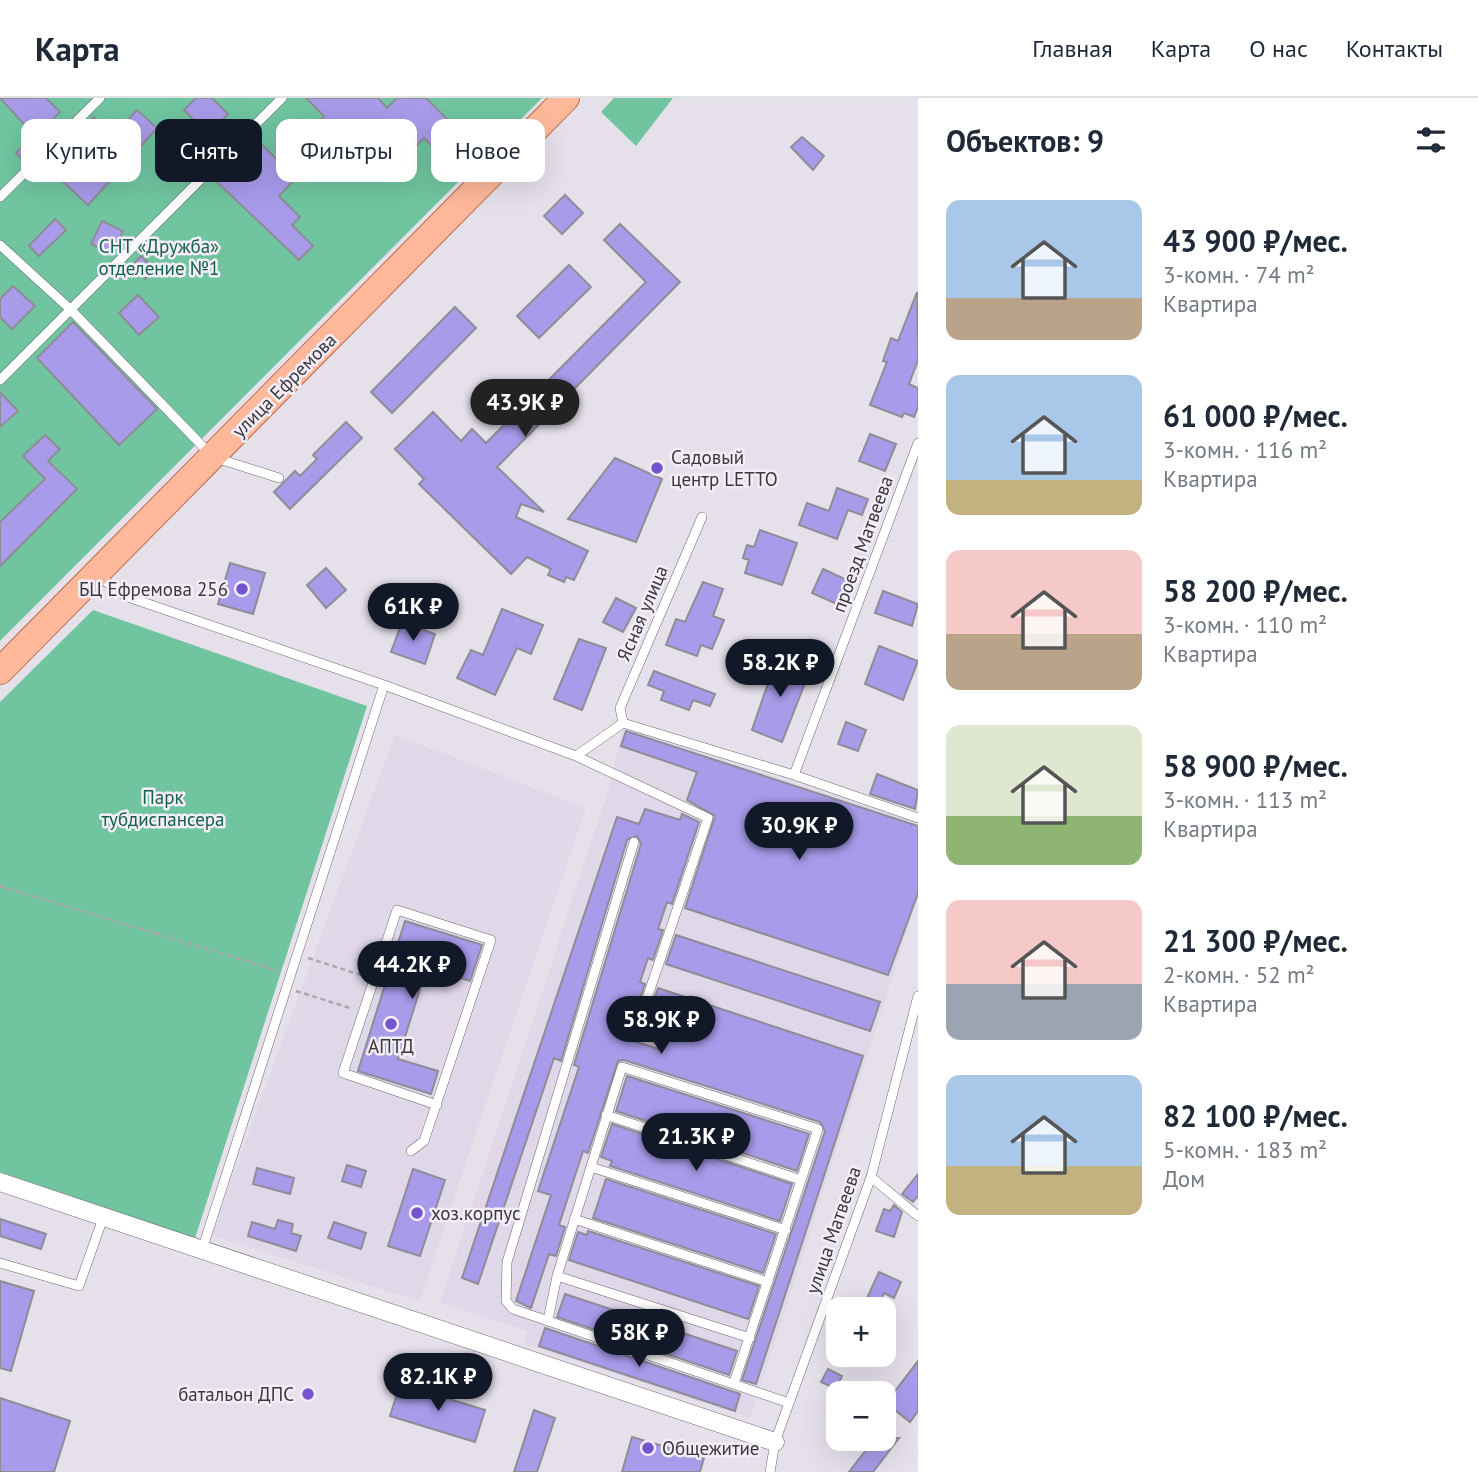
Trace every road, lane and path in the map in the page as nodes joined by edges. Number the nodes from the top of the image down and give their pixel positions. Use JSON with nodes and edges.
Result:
{"nodes":[{"id":1,"x":100,"y":98,"type":"edge"},
{"id":2,"x":282,"y":98,"type":"edge"},
{"id":3,"x":566,"y":98,"type":"edge"},
{"id":4,"x":0,"y":197,"type":"edge"},
{"id":5,"x":0,"y":245,"type":"edge"},
{"id":6,"x":70,"y":309,"type":"junction"},
{"id":7,"x":0,"y":380,"type":"edge"},
{"id":8,"x":918,"y":443,"type":"edge"},
{"id":9,"x":213,"y":457,"type":"junction"},
{"id":10,"x":279,"y":478,"type":"dead end"},
{"id":11,"x":702,"y":517,"type":"dead end"},
{"id":12,"x":96,"y":575,"type":"junction"},
{"id":13,"x":0,"y":671,"type":"edge"},
{"id":14,"x":384,"y":685,"type":"junction"},
{"id":15,"x":623,"y":723,"type":"junction"},
{"id":16,"x":576,"y":756,"type":"junction"},
{"id":17,"x":794,"y":775,"type":"junction"},
{"id":18,"x":918,"y":818,"type":"edge"},
{"id":19,"x":634,"y":842,"type":"dead end"},
{"id":20,"x":0,"y":886,"type":"edge"},
{"id":21,"x":295,"y":955,"type":"junction"},
{"id":22,"x":289,"y":974,"type":"junction"},
{"id":23,"x":374,"y":979,"type":"junction"},
{"id":24,"x":285,"y":987,"type":"junction"},
{"id":25,"x":918,"y":996,"type":"edge"},
{"id":26,"x":363,"y":1013,"type":"junction"},
{"id":27,"x":638,"y":1025,"type":"dead end"},
{"id":28,"x":436,"y":1105,"type":"junction"},
{"id":29,"x":606,"y":1115,"type":"junction"},
{"id":30,"x":411,"y":1151,"type":"dead end"},
{"id":31,"x":591,"y":1167,"type":"junction"},
{"id":32,"x":871,"y":1177,"type":"junction"},
{"id":33,"x":802,"y":1180,"type":"junction"},
{"id":34,"x":0,"y":1182,"type":"edge"},
{"id":35,"x":918,"y":1216,"type":"edge"},
{"id":36,"x":103,"y":1218,"type":"junction"},
{"id":37,"x":574,"y":1219,"type":"junction"},
{"id":38,"x":786,"y":1230,"type":"junction"},
{"id":39,"x":202,"y":1250,"type":"junction"},
{"id":40,"x":0,"y":1263,"type":"edge"},
{"id":41,"x":557,"y":1276,"type":"junction"},
{"id":42,"x":768,"y":1282,"type":"junction"},
{"id":43,"x":548,"y":1320,"type":"junction"},
{"id":44,"x":750,"y":1338,"type":"junction"},
{"id":45,"x":734,"y":1384,"type":"junction"},
{"id":46,"x":789,"y":1403,"type":"junction"},
{"id":47,"x":775,"y":1442,"type":"junction"},
{"id":48,"x":770,"y":1472,"type":"edge"}],
"edges":[{"from":1,"to":4,"type":"lane"},
{"from":2,"to":6,"type":"lane"},
{"from":3,"to":9,"type":"main road","name":"улица Ефремова"},
{"from":5,"to":6,"type":"lane"},
{"from":6,"to":7,"type":"lane"},
{"from":6,"to":9,"type":"lane"},
{"from":8,"to":17,"type":"lane","name":"проезд Матвеева"},
{"from":9,"to":10,"type":"lane"},
{"from":9,"to":12,"type":"main road","name":"улица Ефремова"},
{"from":11,"to":15,"type":"lane","name":"Ясная улица"},
{"from":12,"to":13,"type":"main road","name":"улица Ефремова"},
{"from":12,"to":14,"type":"lane"},
{"from":14,"to":16,"type":"lane"},
{"from":14,"to":21,"type":"lane"},
{"from":15,"to":16,"type":"lane"},
{"from":15,"to":17,"type":"lane"},
{"from":16,"to":27,"type":"lane"},
{"from":17,"to":18,"type":"lane"},
{"from":19,"to":43,"type":"lane"},
{"from":20,"to":22,"type":"path"},
{"from":21,"to":22,"type":"lane"},
{"from":21,"to":23,"type":"path"},
{"from":22,"to":24,"type":"lane"},
{"from":23,"to":26,"type":"lane"},
{"from":23,"to":28,"type":"lane"},
{"from":24,"to":26,"type":"path"},
{"from":24,"to":39,"type":"lane"},
{"from":25,"to":32,"type":"lane","name":"улица Матвеева"},
{"from":26,"to":28,"type":"lane"},
{"from":28,"to":30,"type":"lane"},
{"from":29,"to":31,"type":"lane"},
{"from":29,"to":33,"type":"lane"},
{"from":29,"to":33,"type":"lane"},
{"from":31,"to":37,"type":"lane"},
{"from":31,"to":38,"type":"lane"},
{"from":32,"to":35,"type":"lane"},
{"from":32,"to":46,"type":"lane","name":"улица Матвеева"},
{"from":33,"to":38,"type":"lane"},
{"from":34,"to":36,"type":"street"},
{"from":36,"to":39,"type":"street"},
{"from":36,"to":40,"type":"lane"},
{"from":37,"to":41,"type":"lane"},
{"from":37,"to":42,"type":"lane"},
{"from":38,"to":42,"type":"lane"},
{"from":39,"to":47,"type":"street"},
{"from":41,"to":43,"type":"lane"},
{"from":41,"to":44,"type":"lane"},
{"from":42,"to":44,"type":"lane"},
{"from":43,"to":45,"type":"lane"},
{"from":44,"to":45,"type":"lane"},
{"from":45,"to":46,"type":"lane"},
{"from":46,"to":47,"type":"lane","name":"улица Матвеева"},
{"from":47,"to":48,"type":"lane","name":"улица Матвеева"}]}
